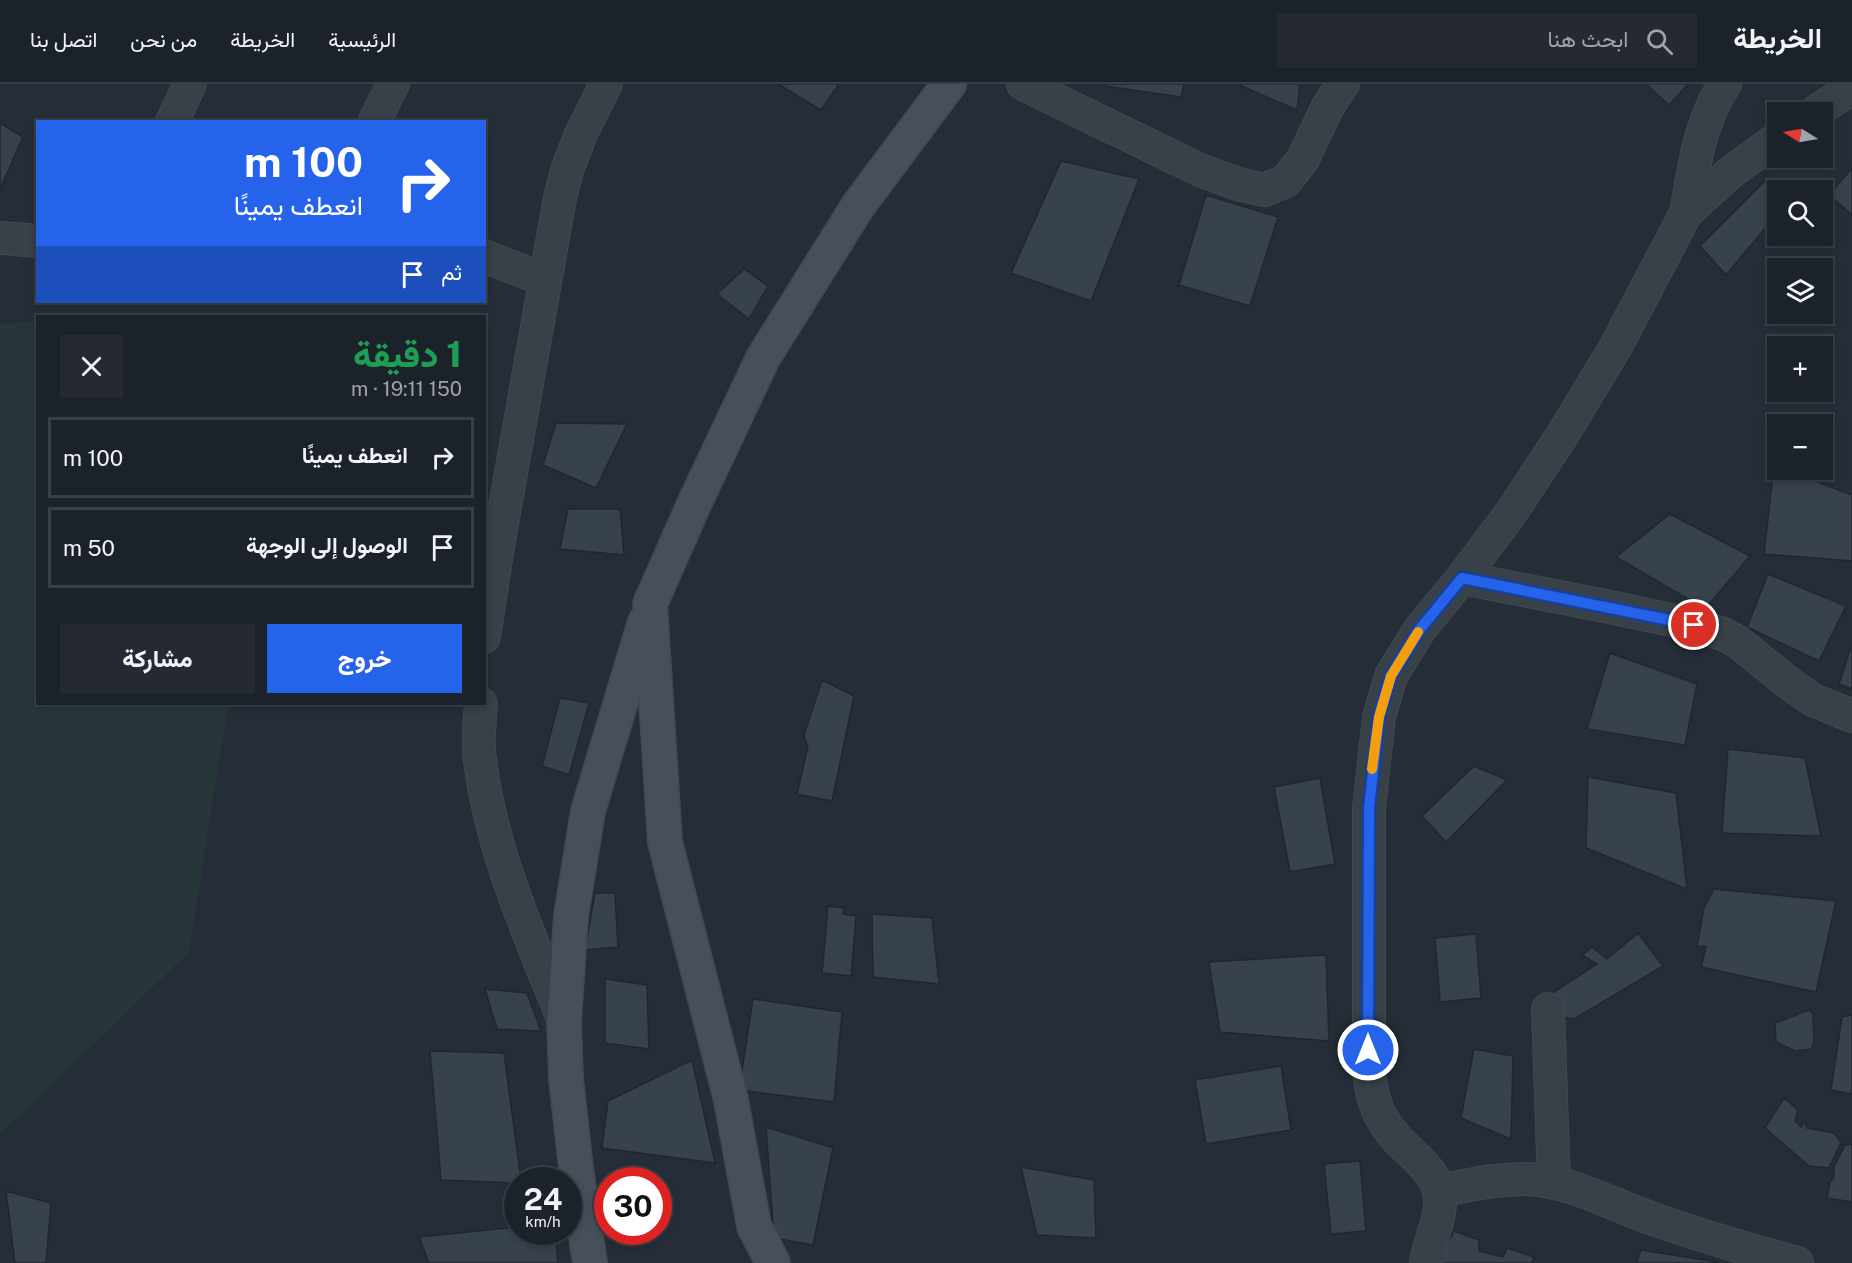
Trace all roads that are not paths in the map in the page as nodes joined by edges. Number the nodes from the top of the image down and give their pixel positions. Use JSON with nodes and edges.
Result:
{"nodes":[{"id":1,"x":190,"y":84,"type":"edge"},
{"id":2,"x":393,"y":84,"type":"edge"},
{"id":3,"x":606,"y":84,"type":"edge"},
{"id":4,"x":949,"y":84,"type":"edge"},
{"id":5,"x":1023,"y":84,"type":"edge"},
{"id":6,"x":1343,"y":84,"type":"edge"},
{"id":7,"x":1725,"y":84,"type":"edge"},
{"id":8,"x":1852,"y":88,"type":"edge"},
{"id":9,"x":1830,"y":102,"type":"edge"},
{"id":10,"x":173,"y":120,"type":"edge"},
{"id":11,"x":375,"y":120,"type":"edge"},
{"id":12,"x":1767,"y":146,"type":"edge"},
{"id":13,"x":1686,"y":213,"type":"junction"},
{"id":14,"x":0,"y":238,"type":"edge"},
{"id":15,"x":36,"y":241,"type":"edge"},
{"id":16,"x":486,"y":256,"type":"edge"},
{"id":17,"x":545,"y":280,"type":"junction"},
{"id":18,"x":1462,"y":578,"type":"junction"},
{"id":19,"x":650,"y":604,"type":"junction"},
{"id":20,"x":486,"y":624,"type":"edge"},
{"id":21,"x":481,"y":705,"type":"edge"},
{"id":22,"x":1852,"y":716,"type":"edge"},
{"id":23,"x":1548,"y":1009,"type":"dead end"},
{"id":24,"x":564,"y":1021,"type":"junction"},
{"id":25,"x":1554,"y":1184,"type":"junction"},
{"id":26,"x":1439,"y":1191,"type":"junction"},
{"id":27,"x":590,"y":1263,"type":"edge"},
{"id":28,"x":773,"y":1263,"type":"edge"},
{"id":29,"x":1426,"y":1263,"type":"edge"},
{"id":30,"x":1797,"y":1263,"type":"edge"}],
"edges":[{"from":1,"to":10,"type":"street"},
{"from":2,"to":11,"type":"street"},
{"from":3,"to":17,"type":"street"},
{"from":4,"to":19,"type":"street"},
{"from":5,"to":6,"type":"street"},
{"from":7,"to":13,"type":"street"},
{"from":8,"to":9,"type":"street"},
{"from":12,"to":13,"type":"street"},
{"from":13,"to":18,"type":"street"},
{"from":14,"to":15,"type":"street"},
{"from":16,"to":17,"type":"street"},
{"from":17,"to":20,"type":"street"},
{"from":18,"to":22,"type":"street"},
{"from":18,"to":26,"type":"street"},
{"from":19,"to":24,"type":"street"},
{"from":19,"to":28,"type":"street"},
{"from":21,"to":24,"type":"street"},
{"from":23,"to":25,"type":"street"},
{"from":24,"to":27,"type":"street"},
{"from":25,"to":26,"type":"street"},
{"from":25,"to":30,"type":"street"},
{"from":26,"to":29,"type":"street"}]}
